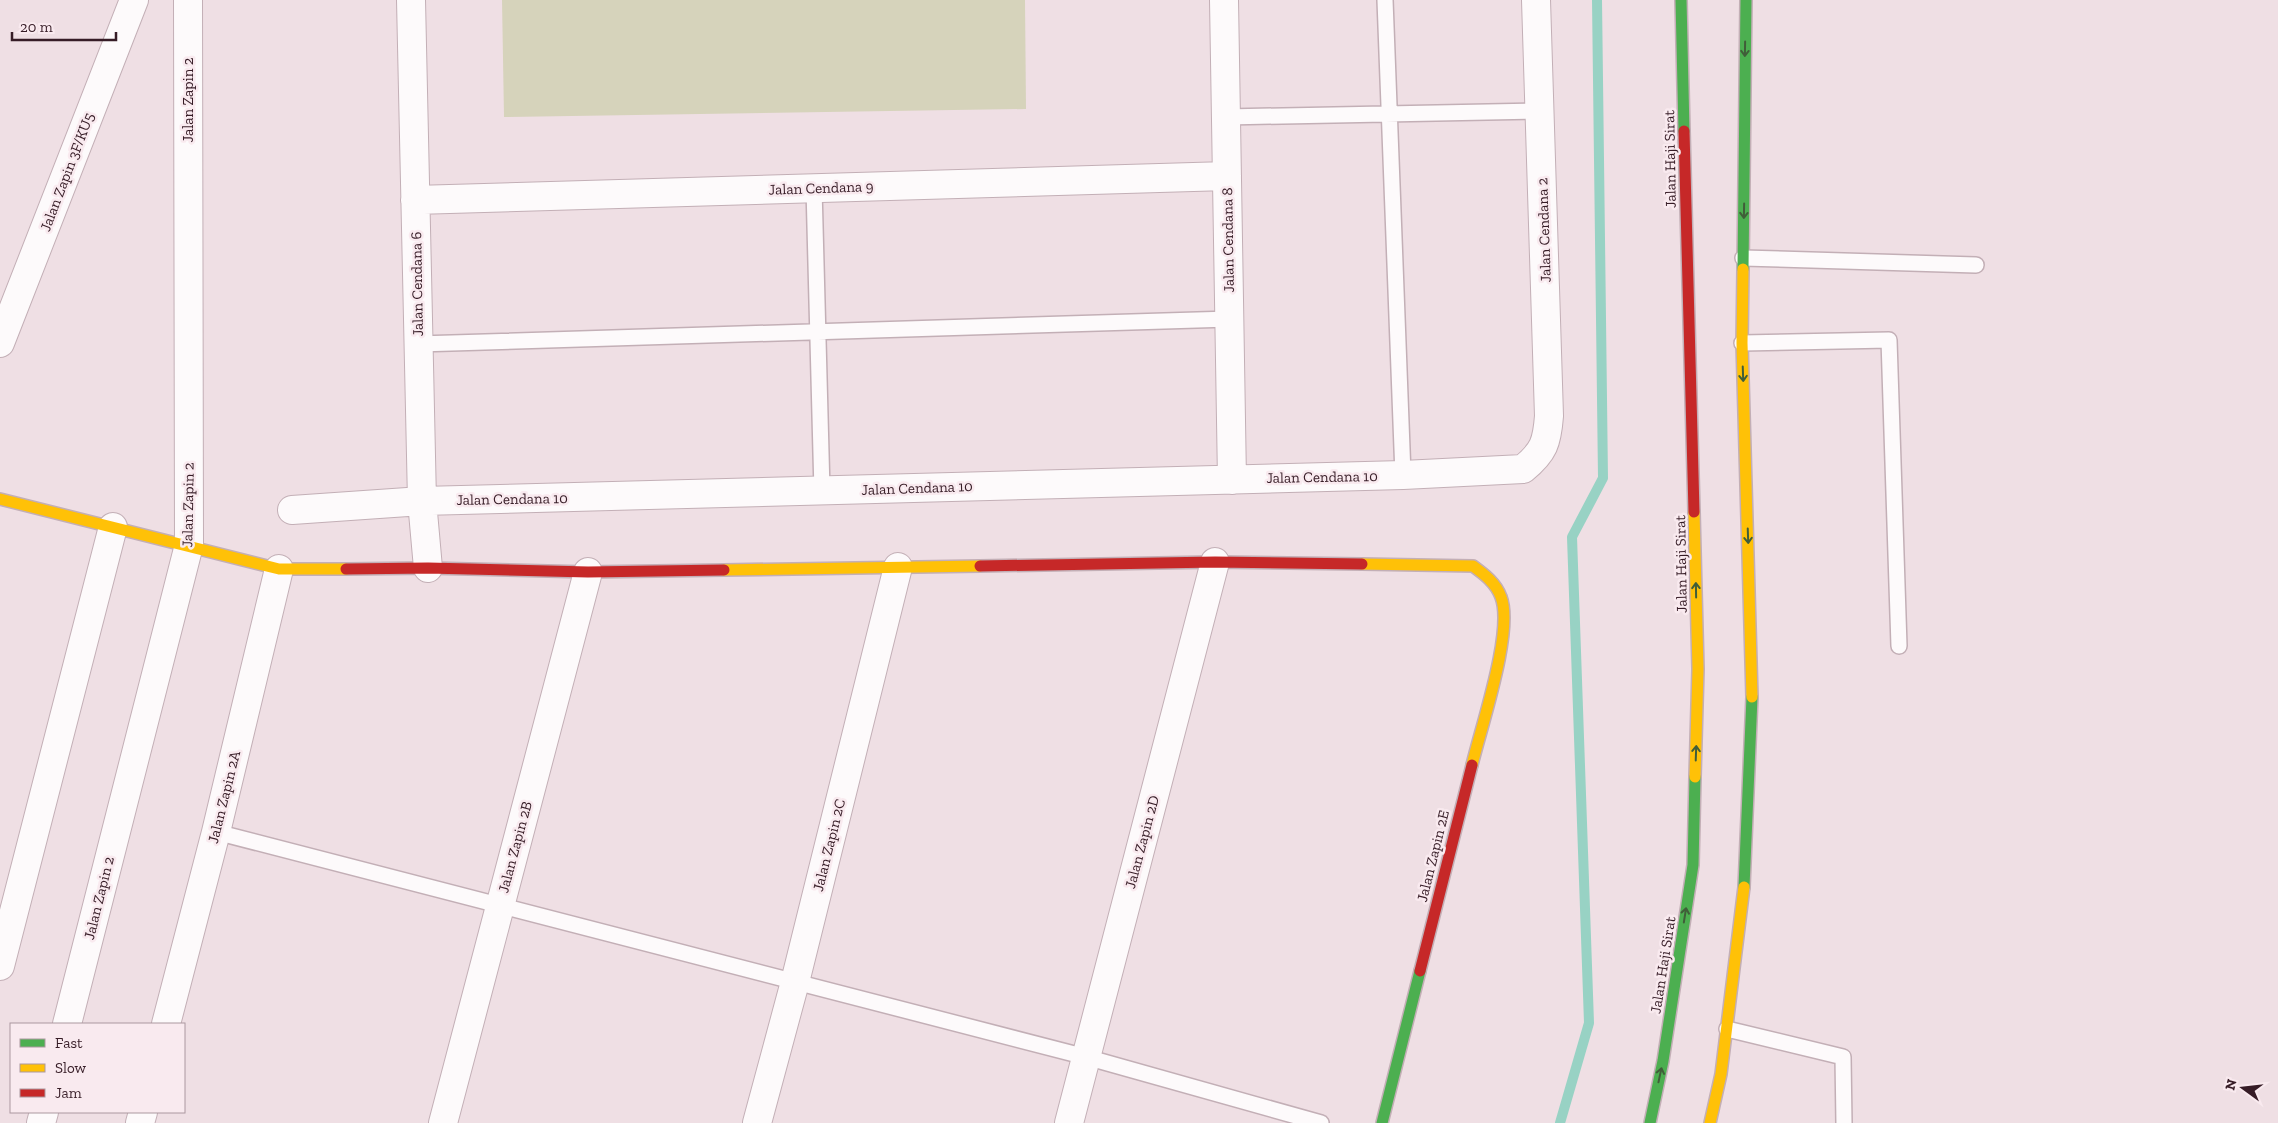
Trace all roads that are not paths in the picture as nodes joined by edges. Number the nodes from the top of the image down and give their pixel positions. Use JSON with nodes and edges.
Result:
{"nodes":[{"id":1,"x":134,"y":0,"type":"edge"},
{"id":2,"x":188,"y":0,"type":"edge"},
{"id":3,"x":411,"y":0,"type":"edge"},
{"id":4,"x":1224,"y":0,"type":"edge"},
{"id":5,"x":1386,"y":0,"type":"edge"},
{"id":6,"x":1536,"y":0,"type":"edge"},
{"id":7,"x":1681,"y":0,"type":"edge"},
{"id":8,"x":1746,"y":0,"type":"edge"},
{"id":9,"x":1540,"y":111,"type":"junction"},
{"id":10,"x":1390,"y":114,"type":"junction"},
{"id":11,"x":1226,"y":117,"type":"junction"},
{"id":12,"x":1227,"y":176,"type":"junction"},
{"id":13,"x":814,"y":188,"type":"junction"},
{"id":14,"x":415,"y":200,"type":"junction"},
{"id":15,"x":1744,"y":258,"type":"junction"},
{"id":16,"x":1976,"y":265,"type":"dead end"},
{"id":17,"x":1230,"y":320,"type":"junction"},
{"id":18,"x":818,"y":332,"type":"junction"},
{"id":19,"x":0,"y":343,"type":"edge"},
{"id":20,"x":1742,"y":343,"type":"junction"},
{"id":21,"x":418,"y":344,"type":"junction"},
{"id":22,"x":1538,"y":457,"type":"joint"},
{"id":23,"x":1403,"y":476,"type":"junction"},
{"id":24,"x":1232,"y":480,"type":"junction"},
{"id":25,"x":822,"y":491,"type":"junction"},
{"id":26,"x":0,"y":499,"type":"edge"},
{"id":27,"x":422,"y":501,"type":"junction"},
{"id":28,"x":292,"y":510,"type":"dead end"},
{"id":29,"x":113,"y":527,"type":"junction"},
{"id":30,"x":189,"y":545,"type":"junction"},
{"id":31,"x":1215,"y":562,"type":"junction"},
{"id":32,"x":898,"y":567,"type":"junction"},
{"id":33,"x":428,"y":568,"type":"junction"},
{"id":34,"x":280,"y":569,"type":"junction"},
{"id":35,"x":588,"y":572,"type":"junction"},
{"id":36,"x":1899,"y":646,"type":"dead end"},
{"id":37,"x":216,"y":832,"type":"junction"},
{"id":38,"x":499,"y":905,"type":"junction"},
{"id":39,"x":7,"y":908,"type":"edge"},
{"id":40,"x":0,"y":966,"type":"edge"},
{"id":41,"x":795,"y":982,"type":"junction"},
{"id":42,"x":67,"y":1023,"type":"edge"},
{"id":43,"x":166,"y":1023,"type":"edge"},
{"id":44,"x":1727,"y":1029,"type":"junction"},
{"id":45,"x":1086,"y":1057,"type":"junction"},
{"id":46,"x":443,"y":1123,"type":"edge"},
{"id":47,"x":757,"y":1123,"type":"edge"},
{"id":48,"x":1069,"y":1123,"type":"edge"},
{"id":49,"x":1321,"y":1123,"type":"edge"},
{"id":50,"x":1382,"y":1123,"type":"edge"},
{"id":51,"x":1650,"y":1123,"type":"edge"},
{"id":52,"x":1710,"y":1123,"type":"edge"},
{"id":53,"x":1844,"y":1123,"type":"edge"}],
"edges":[{"from":1,"to":19,"type":"street","name":"Jalan Zapin 3F/KU5"},
{"from":2,"to":30,"type":"street","name":"Jalan Zapin 2"},
{"from":3,"to":14,"type":"street","name":"Jalan Cendana 6"},
{"from":4,"to":11,"type":"street","name":"Jalan Cendana 8"},
{"from":5,"to":10,"type":"lane"},
{"from":6,"to":9,"type":"street","name":"Jalan Cendana 2"},
{"from":51,"to":7,"type":"main road","name":"Jalan Haji Sirat","one_way":true},
{"from":8,"to":15,"type":"main road","one_way":true},
{"from":9,"to":10,"type":"lane"},
{"from":9,"to":22,"type":"street","name":"Jalan Cendana 2"},
{"from":10,"to":11,"type":"lane"},
{"from":10,"to":23,"type":"lane"},
{"from":11,"to":12,"type":"street","name":"Jalan Cendana 8"},
{"from":12,"to":13,"type":"street","name":"Jalan Cendana 9"},
{"from":12,"to":17,"type":"street","name":"Jalan Cendana 8"},
{"from":13,"to":14,"type":"street","name":"Jalan Cendana 9"},
{"from":13,"to":18,"type":"lane"},
{"from":14,"to":21,"type":"street","name":"Jalan Cendana 6"},
{"from":15,"to":16,"type":"lane"},
{"from":15,"to":20,"type":"main road"},
{"from":17,"to":18,"type":"lane"},
{"from":17,"to":24,"type":"street","name":"Jalan Cendana 8"},
{"from":18,"to":21,"type":"lane"},
{"from":18,"to":25,"type":"lane"},
{"from":20,"to":36,"type":"lane"},
{"from":20,"to":44,"type":"main road","one_way":true},
{"from":21,"to":27,"type":"street","name":"Jalan Cendana 6"},
{"from":22,"to":23,"type":"street","name":"Jalan Cendana 10"},
{"from":23,"to":24,"type":"street","name":"Jalan Cendana 10"},
{"from":24,"to":25,"type":"street","name":"Jalan Cendana 10"},
{"from":25,"to":27,"type":"street","name":"Jalan Cendana 10"},
{"from":26,"to":29,"type":"main road"},
{"from":27,"to":28,"type":"street","name":"Jalan Cendana 10"},
{"from":27,"to":33,"type":"street","name":"Jalan Cendana 6"},
{"from":29,"to":30,"type":"main road"},
{"from":29,"to":39,"type":"street"},
{"from":30,"to":34,"type":"main road"},
{"from":30,"to":42,"type":"street","name":"Jalan Zapin 2"},
{"from":31,"to":32,"type":"main road"},
{"from":31,"to":45,"type":"street","name":"Jalan Zapin 2D"},
{"from":31,"to":50,"type":"main road","name":"Jalan Zapin 2E"},
{"from":32,"to":35,"type":"main road"},
{"from":32,"to":41,"type":"street","name":"Jalan Zapin 2C"},
{"from":33,"to":34,"type":"main road"},
{"from":33,"to":35,"type":"main road"},
{"from":34,"to":37,"type":"street","name":"Jalan Zapin 2A"},
{"from":35,"to":38,"type":"street","name":"Jalan Zapin 2B"},
{"from":37,"to":38,"type":"lane"},
{"from":37,"to":43,"type":"street","name":"Jalan Zapin 2A"},
{"from":38,"to":41,"type":"lane"},
{"from":38,"to":46,"type":"street","name":"Jalan Zapin 2B"},
{"from":39,"to":40,"type":"street"},
{"from":41,"to":45,"type":"lane"},
{"from":41,"to":47,"type":"street","name":"Jalan Zapin 2C"},
{"from":44,"to":52,"type":"main road"},
{"from":44,"to":53,"type":"lane"},
{"from":45,"to":48,"type":"street","name":"Jalan Zapin 2D"},
{"from":45,"to":49,"type":"lane"}]}
